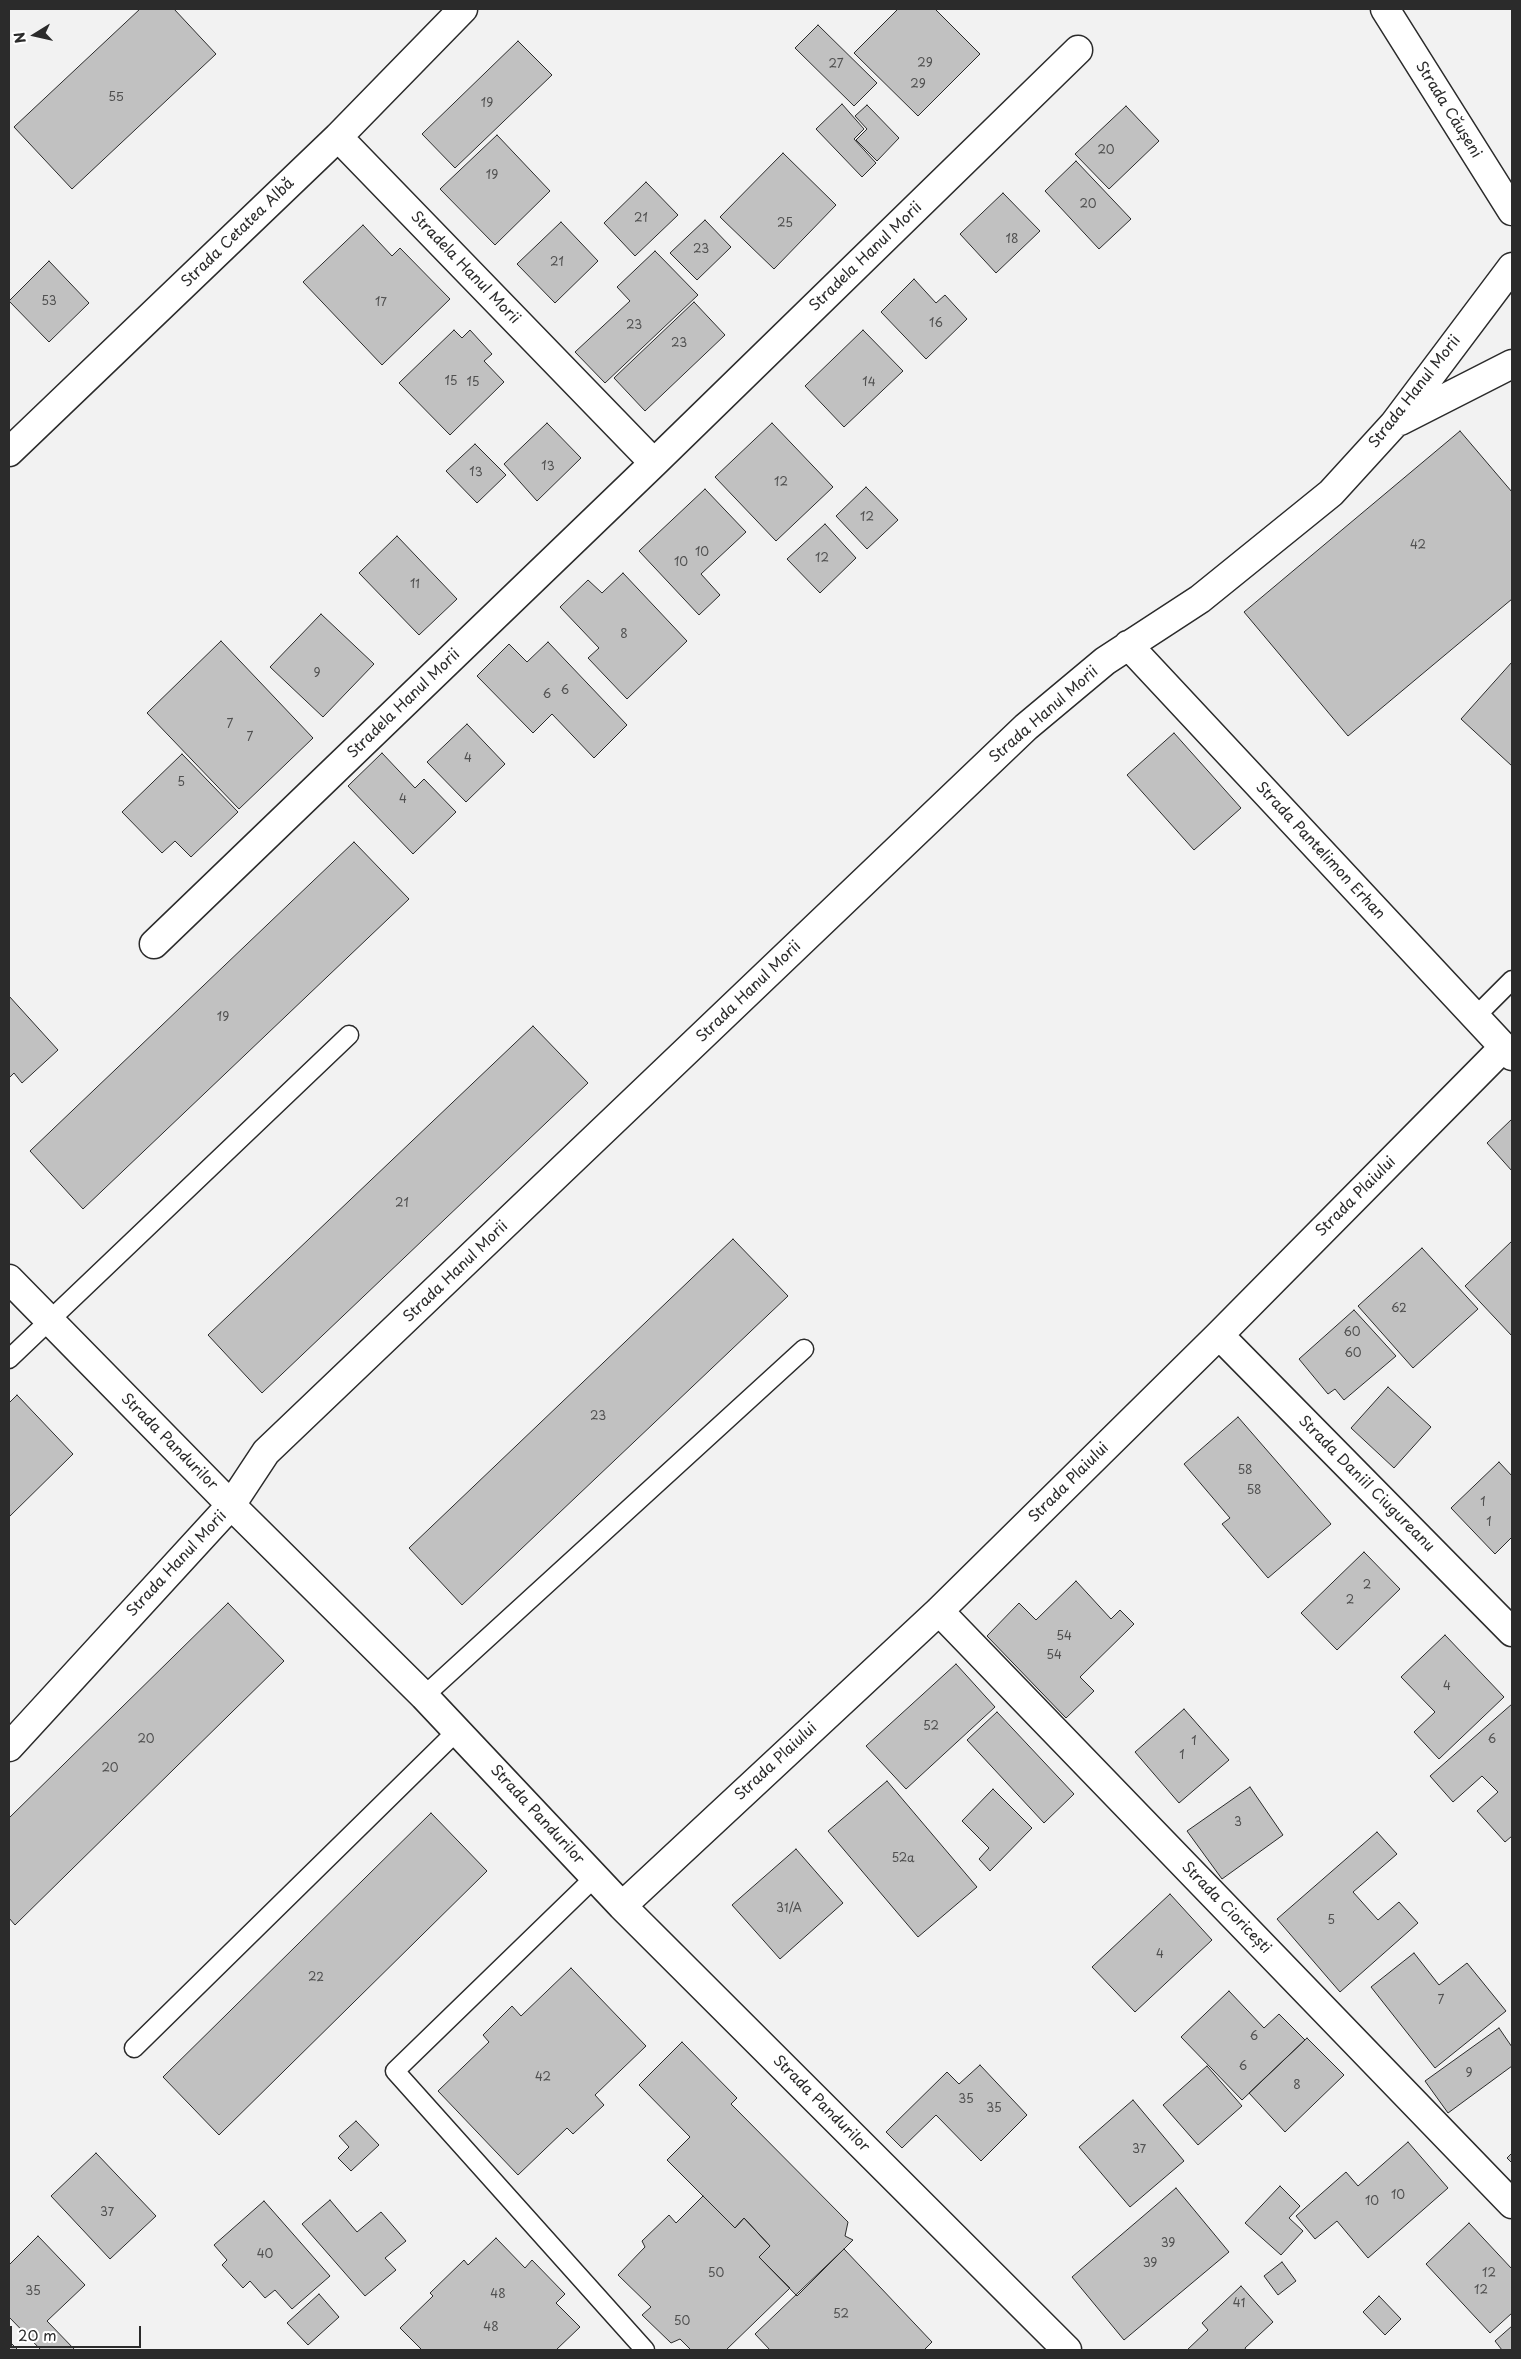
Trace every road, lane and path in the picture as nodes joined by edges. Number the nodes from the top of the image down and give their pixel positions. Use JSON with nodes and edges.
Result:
{"nodes":[{"id":1,"x":463,"y":9,"type":"edge"},
{"id":2,"x":1385,"y":9,"type":"edge"},
{"id":3,"x":1078,"y":50,"type":"dead end"},
{"id":4,"x":338,"y":137,"type":"junction"},
{"id":5,"x":1512,"y":211,"type":"edge"},
{"id":6,"x":1512,"y":266,"type":"edge"},
{"id":7,"x":1512,"y":364,"type":"edge"},
{"id":8,"x":1394,"y":424,"type":"junction"},
{"id":9,"x":9,"y":452,"type":"edge"},
{"id":10,"x":654,"y":463,"type":"junction"},
{"id":11,"x":1128,"y":645,"type":"junction"},
{"id":12,"x":154,"y":944,"type":"dead end"},
{"id":13,"x":1512,"y":980,"type":"edge"},
{"id":14,"x":1475,"y":1017,"type":"junction"},
{"id":15,"x":349,"y":1035,"type":"dead end"},
{"id":16,"x":1508,"y":1052,"type":"edge"},
{"id":17,"x":9,"y":1279,"type":"edge"},
{"id":18,"x":50,"y":1321,"type":"junction"},
{"id":19,"x":1219,"y":1335,"type":"junction"},
{"id":20,"x":804,"y":1349,"type":"dead end"},
{"id":21,"x":9,"y":1359,"type":"edge"},
{"id":22,"x":231,"y":1505,"type":"junction"},
{"id":23,"x":939,"y":1611,"type":"junction"},
{"id":24,"x":1512,"y":1632,"type":"edge"},
{"id":25,"x":424,"y":1696,"type":"junction"},
{"id":26,"x":458,"y":1730,"type":"junction"},
{"id":27,"x":9,"y":1747,"type":"edge"},
{"id":28,"x":595,"y":1876,"type":"junction"},
{"id":29,"x":622,"y":1906,"type":"junction"},
{"id":30,"x":134,"y":2048,"type":"dead end"},
{"id":31,"x":1512,"y":2204,"type":"edge"},
{"id":32,"x":645,"y":2350,"type":"edge"},
{"id":33,"x":1067,"y":2350,"type":"edge"}],
"edges":[{"from":1,"to":4,"type":"street","name":"Strada Cetatea Albă"},
{"from":2,"to":5,"type":"street","name":"Strada Căușeni"},
{"from":3,"to":10,"type":"street","name":"Stradela Hanul Morii"},
{"from":4,"to":9,"type":"street","name":"Strada Cetatea Albă"},
{"from":4,"to":10,"type":"street","name":"Stradela Hanul Morii"},
{"from":6,"to":8,"type":"street","name":"Strada Hanul Morii"},
{"from":7,"to":8,"type":"street"},
{"from":8,"to":11,"type":"street","name":"Strada Hanul Morii"},
{"from":10,"to":12,"type":"street","name":"Stradela Hanul Morii"},
{"from":11,"to":14,"type":"street","name":"Strada Pantelimon Erhan"},
{"from":11,"to":22,"type":"street","name":"Strada Hanul Morii"},
{"from":13,"to":14,"type":"lane"},
{"from":14,"to":16,"type":"street","name":"Strada Pantelimon Erhan"},
{"from":15,"to":18,"type":"lane"},
{"from":16,"to":19,"type":"street","name":"Strada Plaiului"},
{"from":17,"to":18,"type":"street","name":"Strada Pandurilor"},
{"from":18,"to":21,"type":"lane"},
{"from":18,"to":22,"type":"street","name":"Strada Pandurilor"},
{"from":19,"to":23,"type":"street","name":"Strada Plaiului"},
{"from":19,"to":24,"type":"street","name":"Strada Daniil Ciugureanu"},
{"from":20,"to":25,"type":"lane"},
{"from":22,"to":25,"type":"street","name":"Strada Pandurilor"},
{"from":22,"to":27,"type":"street","name":"Strada Hanul Morii"},
{"from":23,"to":29,"type":"street","name":"Strada Plaiului"},
{"from":23,"to":31,"type":"street","name":"Strada Cioricești"},
{"from":25,"to":26,"type":"street","name":"Strada Pandurilor"},
{"from":26,"to":28,"type":"street","name":"Strada Pandurilor"},
{"from":26,"to":30,"type":"lane"},
{"from":28,"to":29,"type":"street","name":"Strada Pandurilor"},
{"from":28,"to":32,"type":"lane"},
{"from":29,"to":33,"type":"street","name":"Strada Pandurilor"}]}
